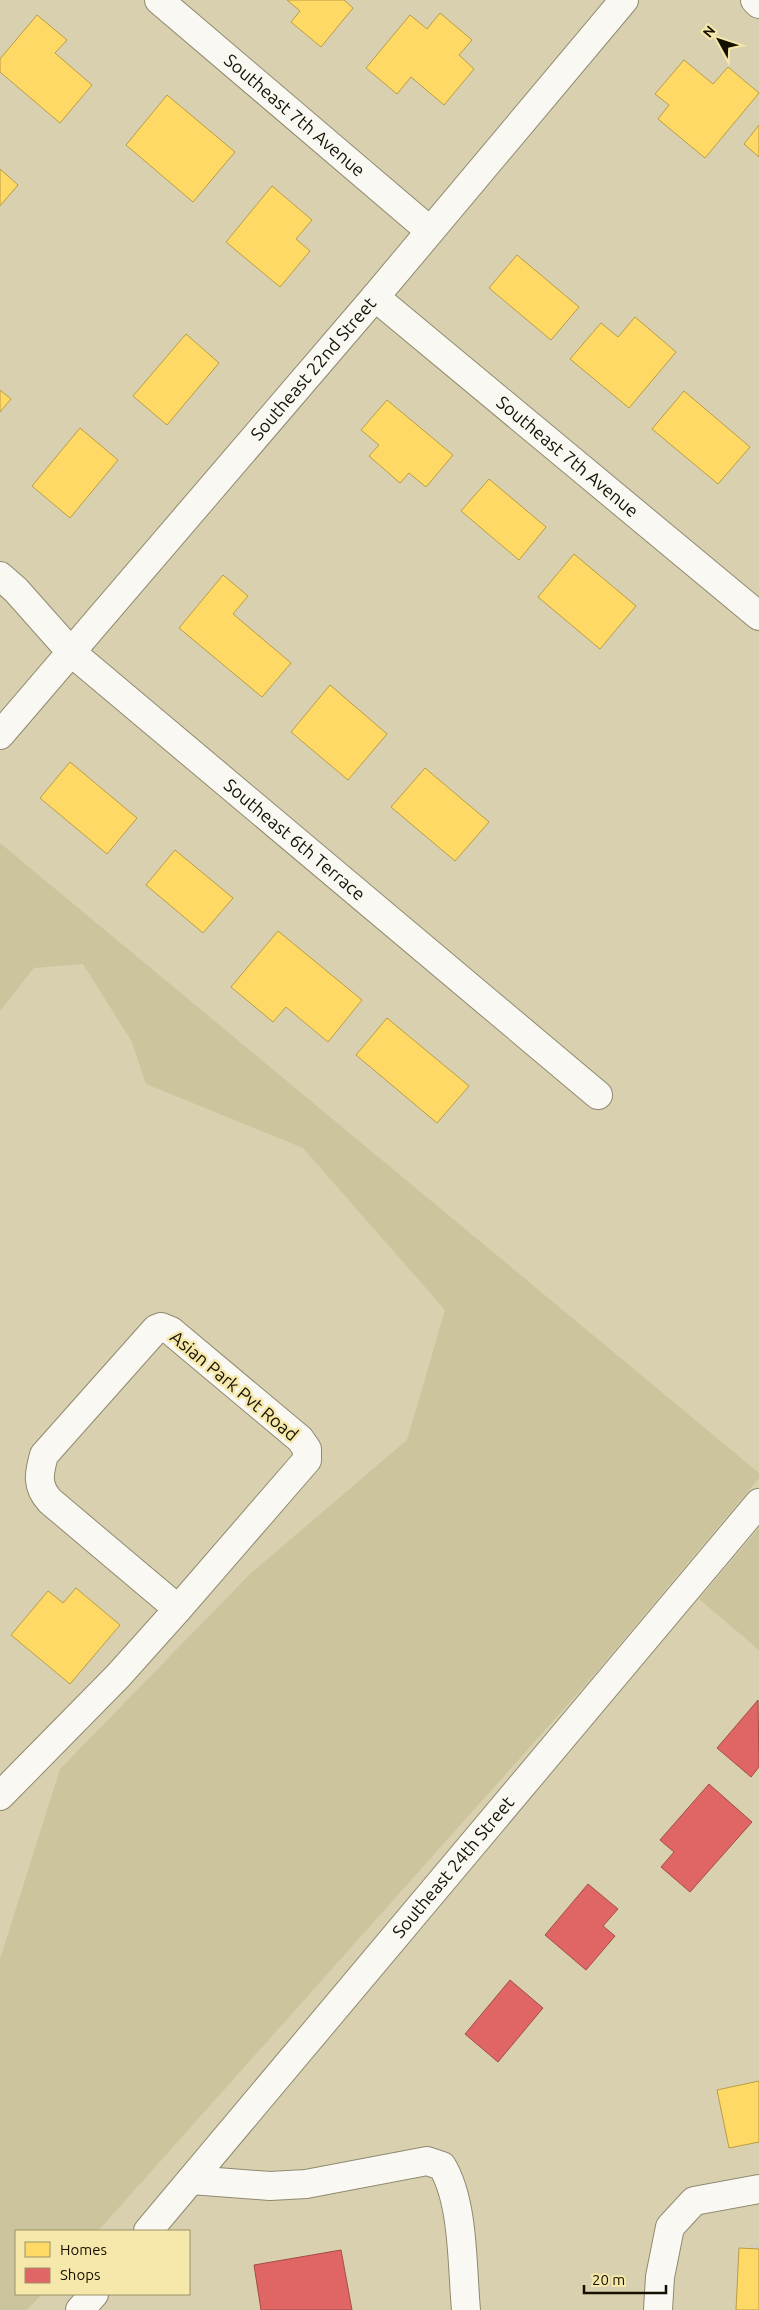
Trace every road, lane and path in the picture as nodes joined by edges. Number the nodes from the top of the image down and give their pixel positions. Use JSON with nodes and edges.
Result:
{"nodes":[{"id":1,"x":159,"y":0,"type":"edge"},
{"id":2,"x":624,"y":0,"type":"edge"},
{"id":3,"x":755,"y":0,"type":"edge"},
{"id":4,"x":759,"y":4,"type":"edge"},
{"id":5,"x":430,"y":231,"type":"junction"},
{"id":6,"x":375,"y":297,"type":"junction"},
{"id":7,"x":0,"y":576,"type":"edge"},
{"id":8,"x":759,"y":616,"type":"edge"},
{"id":9,"x":71,"y":652,"type":"junction"},
{"id":10,"x":0,"y":735,"type":"edge"},
{"id":11,"x":598,"y":1095,"type":"dead end"},
{"id":12,"x":759,"y":1503,"type":"edge"},
{"id":13,"x":178,"y":1609,"type":"junction"},
{"id":14,"x":0,"y":1796,"type":"edge"},
{"id":15,"x":191,"y":2180,"type":"junction"},
{"id":16,"x":759,"y":2189,"type":"edge"},
{"id":17,"x":149,"y":2230,"type":"edge"},
{"id":18,"x":751,"y":2246,"type":"dead end"},
{"id":19,"x":759,"y":2246,"type":"edge"},
{"id":20,"x":93,"y":2295,"type":"edge"},
{"id":21,"x":80,"y":2310,"type":"edge"},
{"id":22,"x":466,"y":2310,"type":"edge"},
{"id":23,"x":658,"y":2310,"type":"edge"}],
"edges":[{"from":1,"to":5,"type":"street","name":"Southeast 7th Avenue"},
{"from":2,"to":5,"type":"street","name":"Southeast 22nd Street"},
{"from":3,"to":4,"type":"street"},
{"from":5,"to":6,"type":"street","name":"Southeast 22nd Street"},
{"from":6,"to":8,"type":"street","name":"Southeast 7th Avenue"},
{"from":6,"to":9,"type":"street","name":"Southeast 22nd Street"},
{"from":7,"to":9,"type":"street","name":"Southeast 6th Terrace"},
{"from":9,"to":10,"type":"street","name":"Southeast 22nd Street"},
{"from":9,"to":11,"type":"street","name":"Southeast 6th Terrace"},
{"from":12,"to":15,"type":"street","name":"Southeast 24th Street"},
{"from":13,"to":13,"type":"street","name":"Asian Park Pvt Road"},
{"from":13,"to":14,"type":"street","name":"Asian Park Pvt Road"},
{"from":15,"to":17,"type":"street","name":"Southeast 24th Street"},
{"from":15,"to":22,"type":"street"},
{"from":16,"to":23,"type":"street"},
{"from":18,"to":19,"type":"path"},
{"from":20,"to":21,"type":"street"}]}
